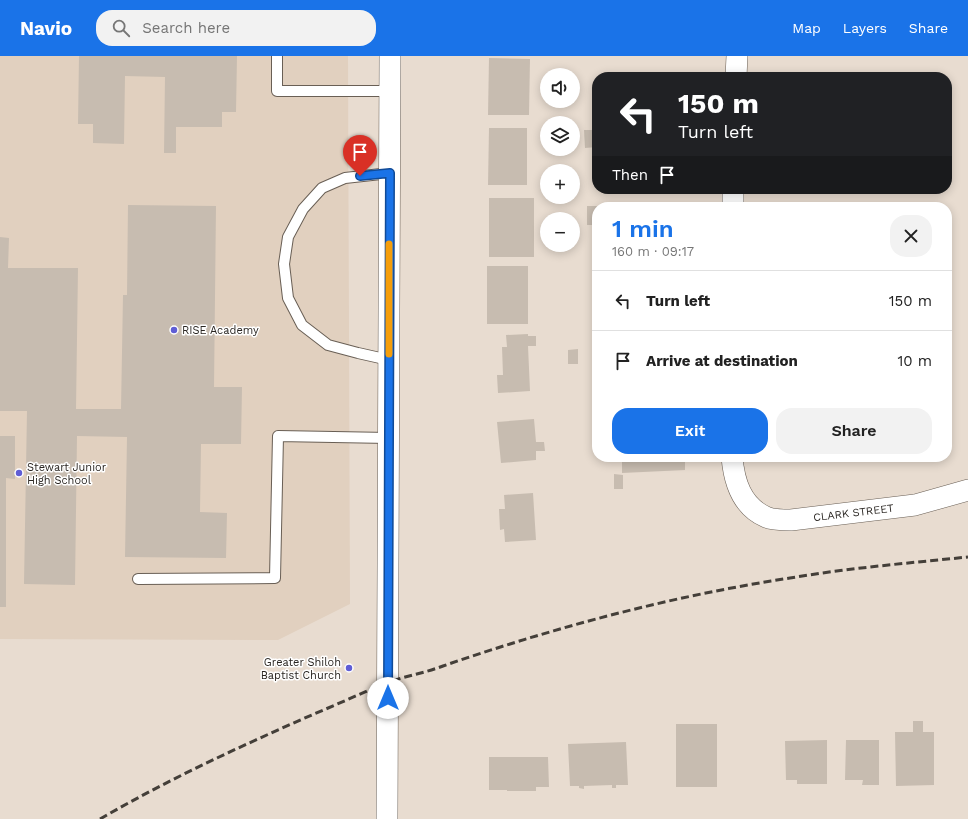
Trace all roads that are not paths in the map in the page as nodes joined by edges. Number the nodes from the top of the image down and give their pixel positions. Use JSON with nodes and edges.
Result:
{"nodes":[{"id":1,"x":277,"y":56,"type":"edge"},
{"id":2,"x":390,"y":56,"type":"edge"},
{"id":3,"x":737,"y":56,"type":"edge"},
{"id":4,"x":736,"y":72,"type":"edge"},
{"id":5,"x":390,"y":91,"type":"junction"},
{"id":6,"x":390,"y":173,"type":"junction"},
{"id":7,"x":389,"y":360,"type":"junction"},
{"id":8,"x":389,"y":438,"type":"junction"},
{"id":9,"x":732,"y":462,"type":"edge"},
{"id":10,"x":968,"y":490,"type":"edge"},
{"id":11,"x":138,"y":579,"type":"dead end"},
{"id":12,"x":387,"y":819,"type":"edge"}],
"edges":[{"from":1,"to":5,"type":"lane"},
{"from":2,"to":5,"type":"street"},
{"from":3,"to":4,"type":"street"},
{"from":5,"to":6,"type":"street"},
{"from":6,"to":7,"type":"street"},
{"from":6,"to":7,"type":"lane"},
{"from":7,"to":8,"type":"street"},
{"from":8,"to":11,"type":"lane"},
{"from":8,"to":12,"type":"street"},
{"from":9,"to":10,"type":"street","name":"CLARK STREET"}]}
